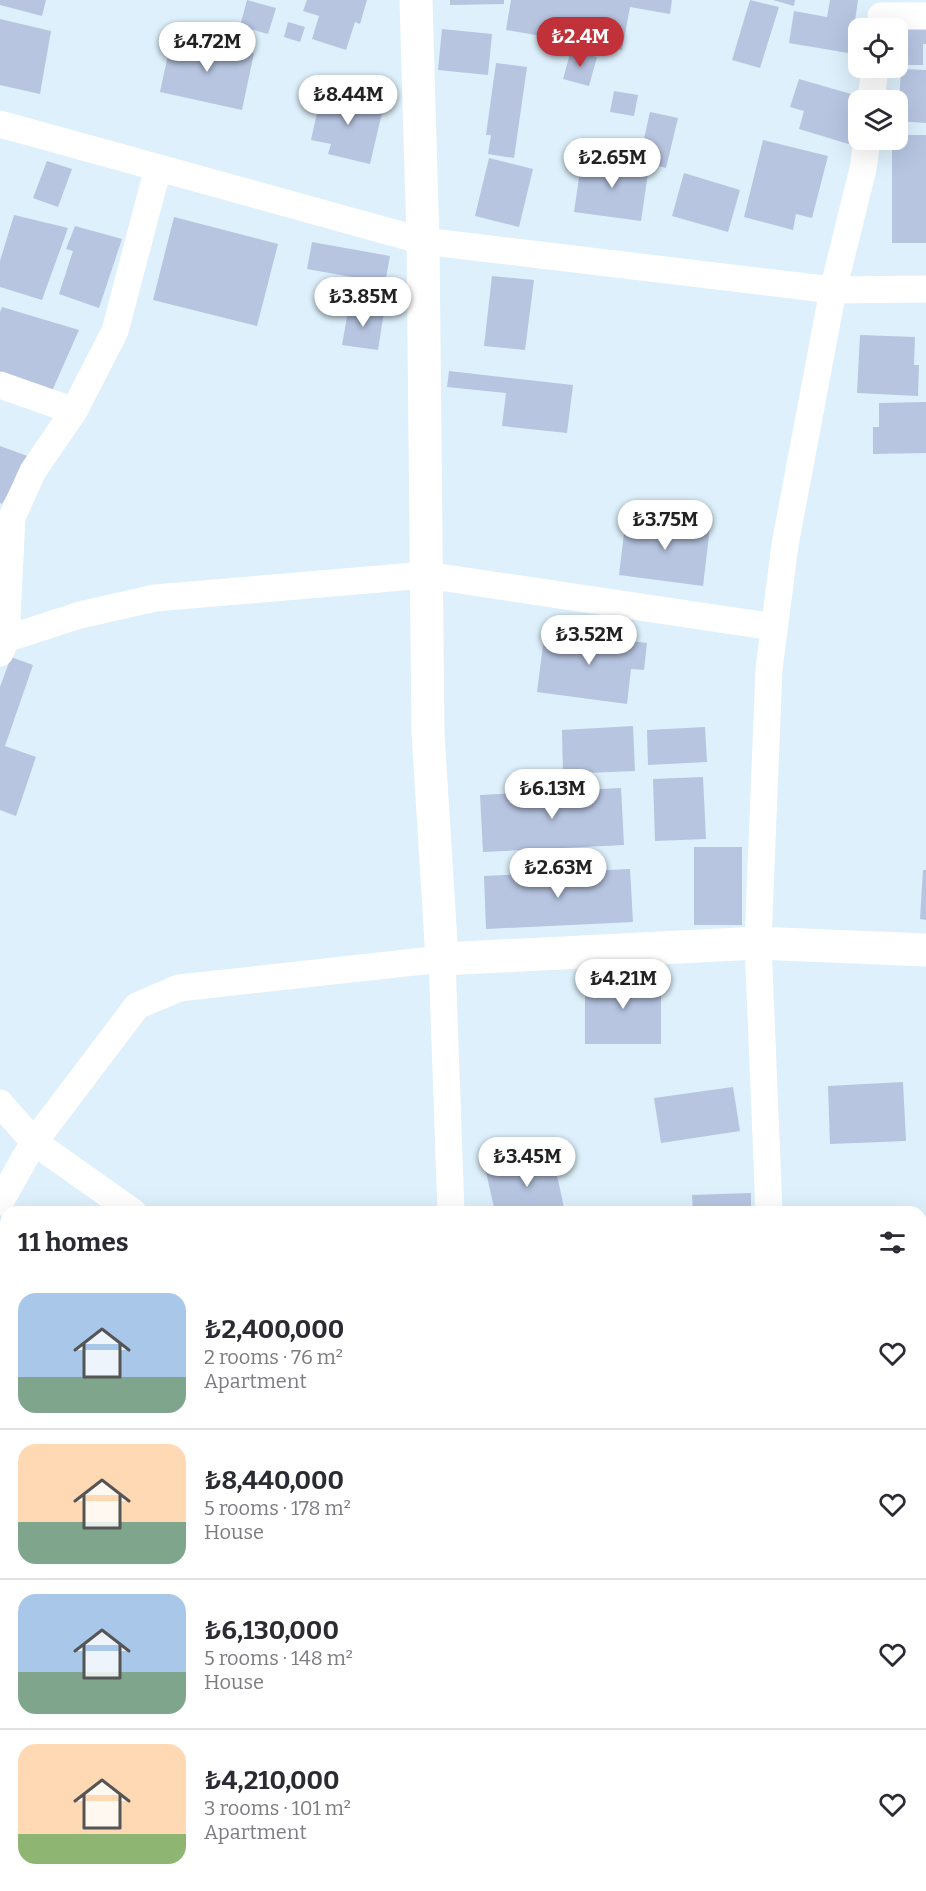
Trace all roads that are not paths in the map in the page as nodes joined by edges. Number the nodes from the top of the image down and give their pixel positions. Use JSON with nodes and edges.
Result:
{"nodes":[{"id":1,"x":416,"y":0,"type":"edge"},
{"id":2,"x":881,"y":15,"type":"edge"},
{"id":3,"x":926,"y":16,"type":"edge"},
{"id":4,"x":0,"y":124,"type":"edge"},
{"id":5,"x":866,"y":150,"type":"edge"},
{"id":6,"x":158,"y":168,"type":"junction"},
{"id":7,"x":423,"y":241,"type":"junction"},
{"id":8,"x":926,"y":289,"type":"edge"},
{"id":9,"x":832,"y":290,"type":"junction"},
{"id":10,"x":0,"y":385,"type":"edge"},
{"id":11,"x":74,"y":411,"type":"junction"},
{"id":12,"x":426,"y":575,"type":"junction"},
{"id":13,"x":774,"y":627,"type":"junction"},
{"id":14,"x":3,"y":646,"type":"edge"},
{"id":15,"x":759,"y":943,"type":"junction"},
{"id":16,"x":926,"y":950,"type":"edge"},
{"id":17,"x":442,"y":959,"type":"junction"},
{"id":18,"x":0,"y":1103,"type":"edge"},
{"id":19,"x":34,"y":1142,"type":"junction"},
{"id":20,"x":0,"y":1202,"type":"edge"},
{"id":21,"x":125,"y":1206,"type":"edge"},
{"id":22,"x":451,"y":1206,"type":"edge"},
{"id":23,"x":769,"y":1206,"type":"edge"}],
"edges":[{"from":1,"to":7,"type":"street"},
{"from":2,"to":3,"type":"street"},
{"from":4,"to":6,"type":"street"},
{"from":5,"to":9,"type":"street"},
{"from":6,"to":7,"type":"street"},
{"from":6,"to":11,"type":"street"},
{"from":7,"to":9,"type":"street"},
{"from":7,"to":12,"type":"street"},
{"from":8,"to":9,"type":"street"},
{"from":9,"to":13,"type":"street"},
{"from":10,"to":11,"type":"street"},
{"from":11,"to":14,"type":"street"},
{"from":12,"to":13,"type":"street"},
{"from":12,"to":14,"type":"street"},
{"from":12,"to":17,"type":"street"},
{"from":13,"to":15,"type":"street"},
{"from":15,"to":16,"type":"street"},
{"from":15,"to":17,"type":"street"},
{"from":15,"to":23,"type":"street"},
{"from":17,"to":19,"type":"street"},
{"from":17,"to":22,"type":"street"},
{"from":18,"to":19,"type":"street"},
{"from":19,"to":20,"type":"street"},
{"from":19,"to":21,"type":"street"}]}
